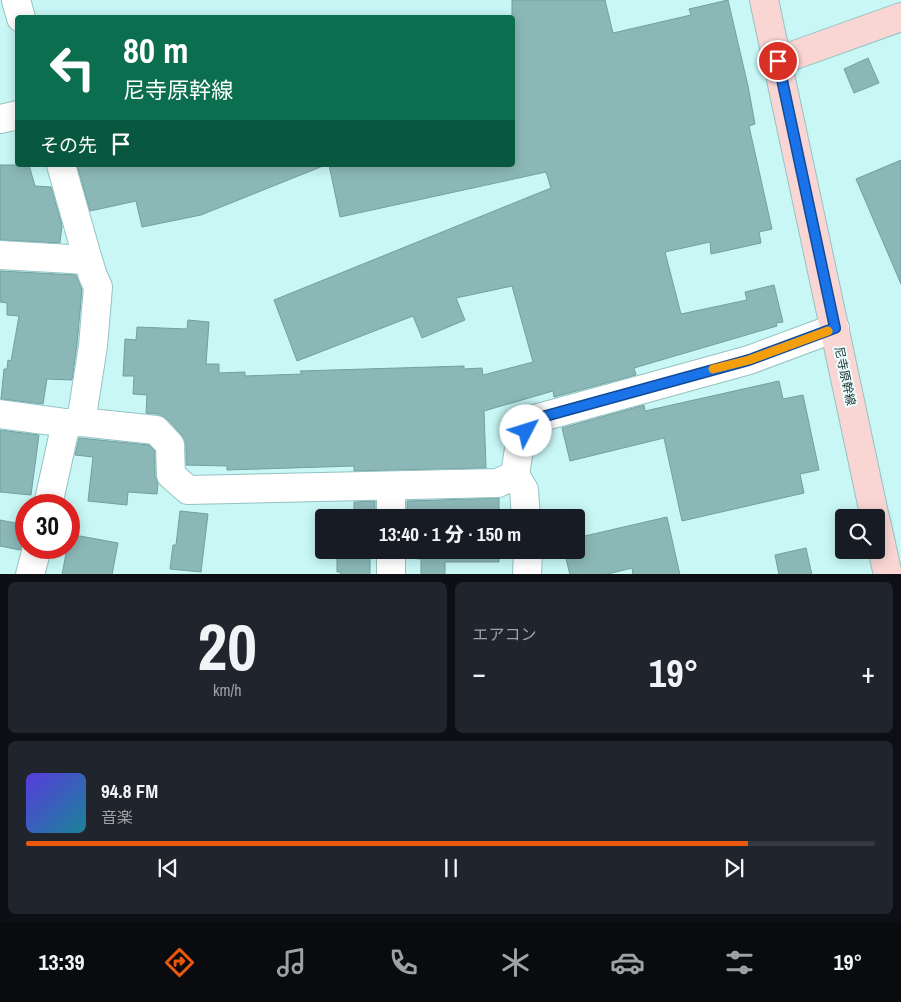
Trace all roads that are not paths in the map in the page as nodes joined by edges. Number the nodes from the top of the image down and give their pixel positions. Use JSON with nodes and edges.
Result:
{"nodes":[{"id":1,"x":16,"y":0,"type":"edge"},
{"id":2,"x":764,"y":0,"type":"edge"},
{"id":3,"x":20,"y":15,"type":"edge"},
{"id":4,"x":901,"y":17,"type":"edge"},
{"id":5,"x":778,"y":61,"type":"junction"},
{"id":6,"x":15,"y":116,"type":"edge"},
{"id":7,"x":0,"y":120,"type":"edge"},
{"id":8,"x":62,"y":167,"type":"edge"},
{"id":9,"x":0,"y":255,"type":"edge"},
{"id":10,"x":88,"y":260,"type":"junction"},
{"id":11,"x":835,"y":328,"type":"junction"},
{"id":12,"x":0,"y":414,"type":"edge"},
{"id":13,"x":74,"y":423,"type":"junction"},
{"id":14,"x":515,"y":475,"type":"junction"},
{"id":15,"x":391,"y":486,"type":"junction"},
{"id":16,"x":51,"y":494,"type":"edge"},
{"id":17,"x":391,"y":509,"type":"edge"},
{"id":18,"x":525,"y":509,"type":"edge"},
{"id":19,"x":874,"y":509,"type":"edge"},
{"id":20,"x":34,"y":559,"type":"edge"},
{"id":21,"x":391,"y":559,"type":"edge"},
{"id":22,"x":528,"y":559,"type":"edge"},
{"id":23,"x":885,"y":559,"type":"edge"},
{"id":24,"x":30,"y":574,"type":"edge"},
{"id":25,"x":391,"y":574,"type":"edge"},
{"id":26,"x":527,"y":574,"type":"edge"},
{"id":27,"x":888,"y":574,"type":"edge"}],
"edges":[{"from":1,"to":3,"type":"street"},
{"from":2,"to":5,"type":"street","name":"尼寺原幹線"},
{"from":4,"to":5,"type":"street"},
{"from":5,"to":11,"type":"street","name":"尼寺原幹線"},
{"from":6,"to":7,"type":"street"},
{"from":8,"to":10,"type":"street"},
{"from":9,"to":10,"type":"street"},
{"from":10,"to":13,"type":"street"},
{"from":11,"to":14,"type":"street"},
{"from":11,"to":19,"type":"street","name":"尼寺原幹線"},
{"from":12,"to":13,"type":"street"},
{"from":13,"to":15,"type":"street"},
{"from":13,"to":16,"type":"street"},
{"from":14,"to":15,"type":"street"},
{"from":14,"to":18,"type":"street"},
{"from":15,"to":17,"type":"street"},
{"from":20,"to":24,"type":"street"},
{"from":21,"to":25,"type":"street"},
{"from":22,"to":26,"type":"street"},
{"from":23,"to":27,"type":"street","name":"尼寺原幹線"}]}
